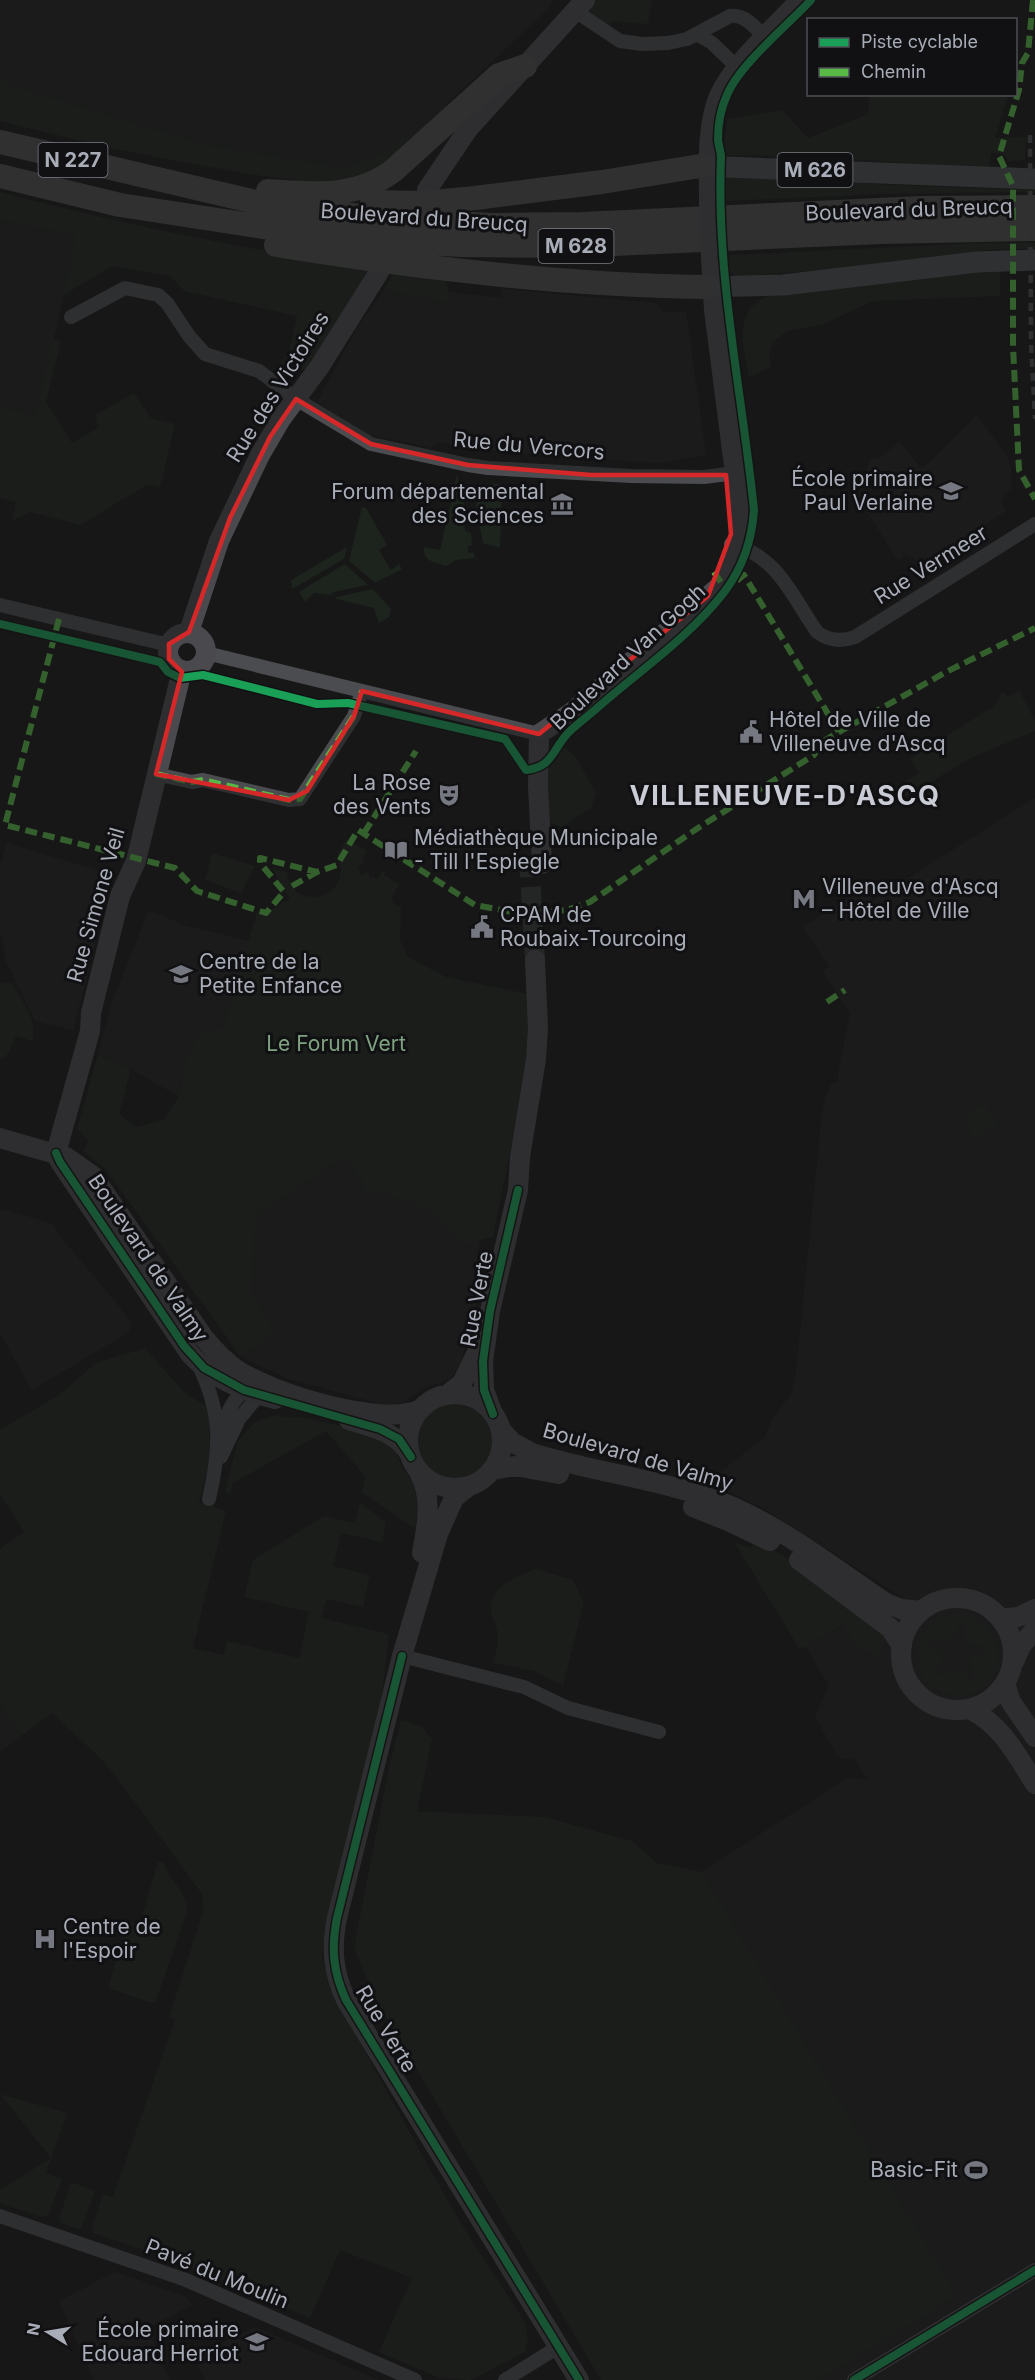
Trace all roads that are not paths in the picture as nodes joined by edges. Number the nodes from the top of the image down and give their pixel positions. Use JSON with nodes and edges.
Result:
{"nodes":[{"id":1,"x":800,"y":0,"type":"edge"},
{"id":2,"x":580,"y":5,"type":"edge"},
{"id":3,"x":698,"y":35,"type":"junction"},
{"id":4,"x":765,"y":38,"type":"junction"},
{"id":5,"x":525,"y":66,"type":"junction"},
{"id":6,"x":738,"y":68,"type":"junction"},
{"id":7,"x":0,"y":142,"type":"edge"},
{"id":8,"x":705,"y":166,"type":"junction"},
{"id":9,"x":0,"y":176,"type":"edge"},
{"id":10,"x":1035,"y":180,"type":"edge"},
{"id":11,"x":198,"y":187,"type":"junction"},
{"id":12,"x":427,"y":190,"type":"dead end"},
{"id":13,"x":284,"y":192,"type":"junction"},
{"id":14,"x":120,"y":205,"type":"junction"},
{"id":15,"x":1035,"y":207,"type":"edge"},
{"id":16,"x":1035,"y":229,"type":"edge"},
{"id":17,"x":1035,"y":260,"type":"edge"},
{"id":18,"x":379,"y":272,"type":"dead end"},
{"id":19,"x":708,"y":286,"type":"junction"},
{"id":20,"x":71,"y":317,"type":"dead end"},
{"id":21,"x":296,"y":399,"type":"junction"},
{"id":22,"x":731,"y":474,"type":"junction"},
{"id":23,"x":1035,"y":524,"type":"edge"},
{"id":24,"x":734,"y":545,"type":"junction"},
{"id":25,"x":0,"y":605,"type":"edge"},
{"id":26,"x":189,"y":633,"type":"junction"},
{"id":27,"x":169,"y":645,"type":"junction"},
{"id":28,"x":206,"y":653,"type":"junction"},
{"id":29,"x":182,"y":670,"type":"junction"},
{"id":30,"x":362,"y":691,"type":"junction"},
{"id":31,"x":539,"y":734,"type":"junction"},
{"id":32,"x":156,"y":774,"type":"junction"},
{"id":33,"x":535,"y":860,"type":"tunnel mouth"},
{"id":34,"x":540,"y":958,"type":"tunnel mouth"},
{"id":35,"x":0,"y":1138,"type":"edge"},
{"id":36,"x":56,"y":1153,"type":"junction"},
{"id":37,"x":490,"y":1311,"type":"junction"},
{"id":38,"x":196,"y":1360,"type":"junction"},
{"id":39,"x":257,"y":1390,"type":"junction"},
{"id":40,"x":447,"y":1395,"type":"junction"},
{"id":41,"x":421,"y":1409,"type":"junction"},
{"id":42,"x":497,"y":1422,"type":"junction"},
{"id":43,"x":218,"y":1439,"type":"junction"},
{"id":44,"x":415,"y":1464,"type":"junction"},
{"id":45,"x":216,"y":1470,"type":"junction"},
{"id":46,"x":492,"y":1470,"type":"junction"},
{"id":47,"x":468,"y":1487,"type":"junction"},
{"id":48,"x":209,"y":1499,"type":"dead end"},
{"id":49,"x":1035,"y":1609,"type":"edge"},
{"id":50,"x":921,"y":1611,"type":"junction"},
{"id":51,"x":1001,"y":1619,"type":"junction"},
{"id":52,"x":1035,"y":1629,"type":"edge"},
{"id":53,"x":902,"y":1646,"type":"junction"},
{"id":54,"x":402,"y":1656,"type":"junction"},
{"id":55,"x":1012,"y":1664,"type":"junction"},
{"id":56,"x":1005,"y":1683,"type":"junction"},
{"id":57,"x":969,"y":1709,"type":"junction"},
{"id":58,"x":659,"y":1732,"type":"dead end"},
{"id":59,"x":1035,"y":1737,"type":"edge"},
{"id":60,"x":1035,"y":1784,"type":"edge"},
{"id":61,"x":0,"y":2216,"type":"edge"},
{"id":62,"x":1035,"y":2270,"type":"edge"},
{"id":63,"x":558,"y":2347,"type":"junction"},
{"id":64,"x":415,"y":2380,"type":"edge"},
{"id":65,"x":505,"y":2380,"type":"edge"},
{"id":66,"x":579,"y":2380,"type":"edge"},
{"id":67,"x":854,"y":2380,"type":"edge"}],
"edges":[{"from":1,"to":4,"type":"street","name":"Boulevard Van Gogh"},
{"from":2,"to":3,"type":"street"},
{"from":2,"to":5,"type":"street"},
{"from":3,"to":4,"type":"street"},
{"from":3,"to":6,"type":"street"},
{"from":4,"to":6,"type":"street","name":"Boulevard Van Gogh"},
{"from":5,"to":12,"type":"street"},
{"from":5,"to":13,"type":"highway"},
{"from":6,"to":8,"type":"street","name":"Boulevard Van Gogh"},
{"from":7,"to":11,"type":"highway","name":"Boulevard du Breucq","number":"N 227"},
{"from":8,"to":10,"type":"main road","number":"M 626"},
{"from":8,"to":13,"type":"highway"},
{"from":8,"to":19,"type":"street","name":"Boulevard Van Gogh"},
{"from":9,"to":14,"type":"highway","name":"Boulevard du Breucq","number":"N 227"},
{"from":11,"to":13,"type":"highway"},
{"from":11,"to":15,"type":"highway","name":"Boulevard du Breucq","number":"M 628"},
{"from":14,"to":16,"type":"highway","name":"Boulevard du Breucq","number":"M 628"},
{"from":14,"to":19,"type":"highway"},
{"from":17,"to":19,"type":"main road"},
{"from":18,"to":21,"type":"street","name":"Rue des Victoires"},
{"from":19,"to":22,"type":"street","name":"Boulevard Van Gogh"},
{"from":20,"to":21,"type":"street","name":"Rue du Vercors"},
{"from":21,"to":22,"type":"street","name":"Rue du Vercors"},
{"from":21,"to":26,"type":"street","name":"Rue des Victoires"},
{"from":22,"to":24,"type":"street","name":"Boulevard Van Gogh"},
{"from":23,"to":24,"type":"street","name":"Rue Vermeer"},
{"from":24,"to":31,"type":"street","name":"Boulevard Van Gogh"},
{"from":25,"to":27,"type":"street"},
{"from":26,"to":27,"type":"street"},
{"from":26,"to":28,"type":"street"},
{"from":27,"to":29,"type":"street"},
{"from":28,"to":29,"type":"street"},
{"from":28,"to":30,"type":"street","name":"Boulevard Van Gogh"},
{"from":29,"to":32,"type":"street","name":"Rue Simone Veil"},
{"from":30,"to":31,"type":"street","name":"Boulevard Van Gogh"},
{"from":30,"to":32,"type":"street"},
{"from":31,"to":33,"type":"street"},
{"from":32,"to":36,"type":"street","name":"Rue Simone Veil"},
{"from":34,"to":37,"type":"street","name":"Rue Verte"},
{"from":35,"to":36,"type":"street","name":"Boulevard de Valmy"},
{"from":36,"to":38,"type":"street","name":"Boulevard de Valmy"},
{"from":36,"to":39,"type":"street","name":"Boulevard de Valmy"},
{"from":37,"to":40,"type":"street","name":"Rue Verte"},
{"from":37,"to":42,"type":"street","name":"Rue Verte"},
{"from":38,"to":39,"type":"street","name":"Boulevard de Valmy"},
{"from":38,"to":43,"type":"street"},
{"from":39,"to":41,"type":"street","name":"Boulevard de Valmy"},
{"from":39,"to":43,"type":"street"},
{"from":39,"to":44,"type":"street","name":"Boulevard de Valmy"},
{"from":39,"to":45,"type":"street"},
{"from":40,"to":41,"type":"street"},
{"from":40,"to":42,"type":"street"},
{"from":41,"to":44,"type":"street"},
{"from":42,"to":46,"type":"street"},
{"from":42,"to":50,"type":"street","name":"Boulevard de Valmy"},
{"from":43,"to":45,"type":"street"},
{"from":44,"to":47,"type":"street"},
{"from":44,"to":54,"type":"street","name":"Rue Verte"},
{"from":45,"to":48,"type":"street"},
{"from":46,"to":47,"type":"street"},
{"from":46,"to":53,"type":"street","name":"Boulevard de Valmy"},
{"from":47,"to":54,"type":"street","name":"Rue Verte"},
{"from":49,"to":51,"type":"street"},
{"from":50,"to":51,"type":"street"},
{"from":50,"to":53,"type":"street"},
{"from":51,"to":55,"type":"street"},
{"from":52,"to":55,"type":"street"},
{"from":53,"to":57,"type":"street"},
{"from":54,"to":58,"type":"street"},
{"from":54,"to":63,"type":"street","name":"Rue Verte"},
{"from":55,"to":56,"type":"street"},
{"from":56,"to":57,"type":"street"},
{"from":56,"to":59,"type":"street"},
{"from":57,"to":60,"type":"street"},
{"from":61,"to":64,"type":"street","name":"Pavé du Moulin"},
{"from":62,"to":67,"type":"street"},
{"from":63,"to":65,"type":"street"},
{"from":63,"to":66,"type":"street","name":"Rue Verte"}]}
